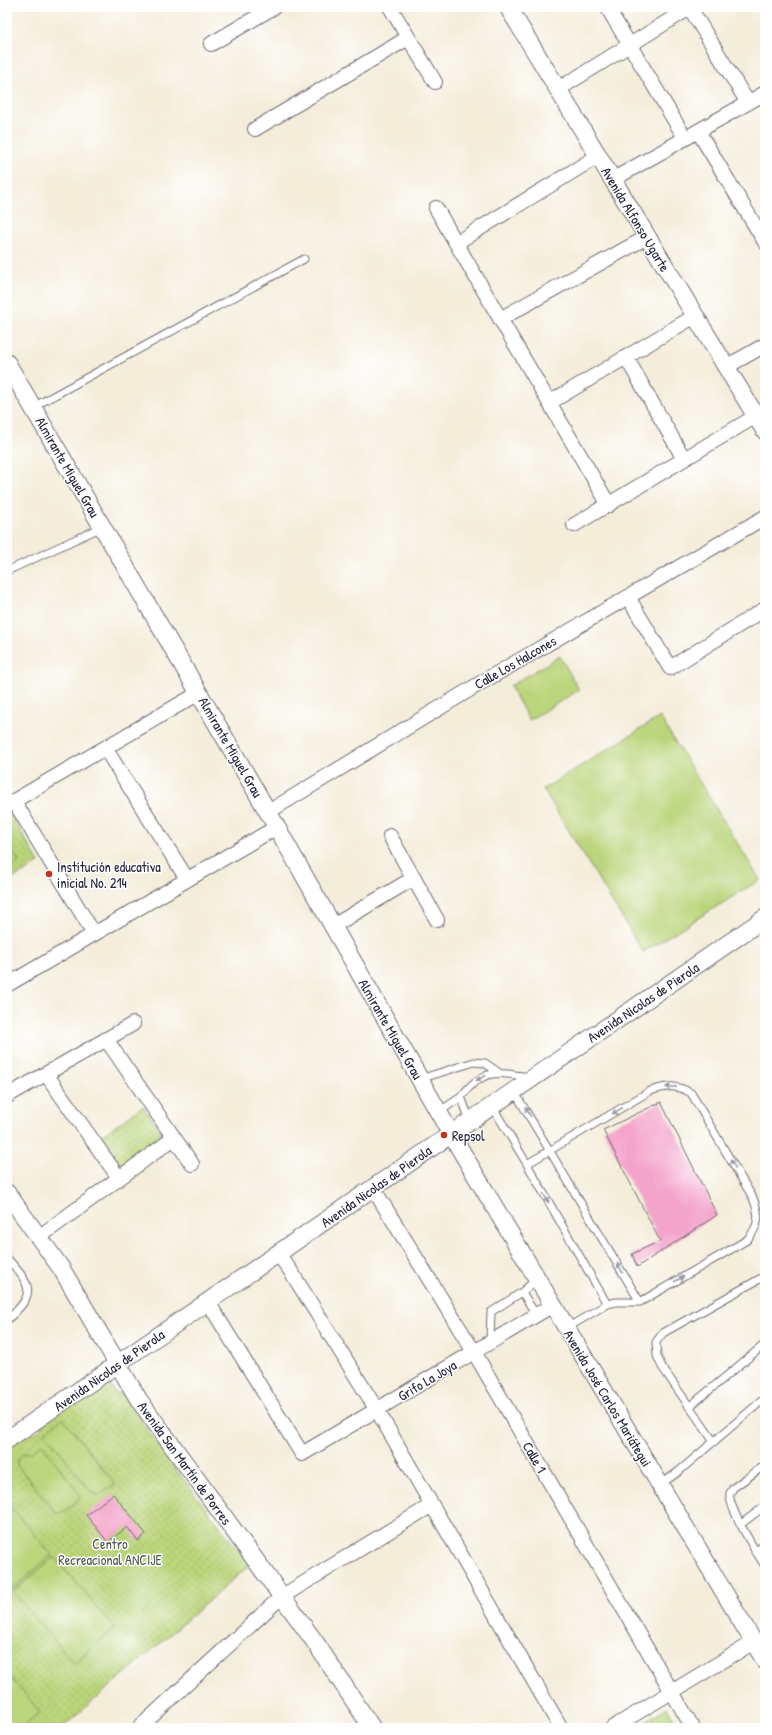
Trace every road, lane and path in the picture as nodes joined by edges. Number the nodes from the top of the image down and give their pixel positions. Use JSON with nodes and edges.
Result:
{"nodes":[{"id":1,"x":274,"y":7,"type":"edge"},
{"id":2,"x":390,"y":7,"type":"edge"},
{"id":3,"x":508,"y":7,"type":"edge"},
{"id":4,"x":607,"y":7,"type":"edge"},
{"id":5,"x":691,"y":7,"type":"edge"},
{"id":6,"x":408,"y":38,"type":"junction"},
{"id":7,"x":211,"y":44,"type":"dead end"},
{"id":8,"x":630,"y":45,"type":"junction"},
{"id":9,"x":435,"y":82,"type":"dead end"},
{"id":10,"x":557,"y":90,"type":"junction"},
{"id":11,"x":765,"y":93,"type":"edge"},
{"id":12,"x":748,"y":103,"type":"junction"},
{"id":13,"x":255,"y":129,"type":"dead end"},
{"id":14,"x":698,"y":131,"type":"junction"},
{"id":15,"x":685,"y":138,"type":"junction"},
{"id":16,"x":598,"y":156,"type":"junction"},
{"id":17,"x":612,"y":180,"type":"junction"},
{"id":18,"x":436,"y":208,"type":"dead end"},
{"id":19,"x":647,"y":237,"type":"junction"},
{"id":20,"x":765,"y":242,"type":"edge"},
{"id":21,"x":456,"y":243,"type":"junction"},
{"id":22,"x":304,"y":259,"type":"dead end"},
{"id":23,"x":695,"y":316,"type":"junction"},
{"id":24,"x":500,"y":319,"type":"junction"},
{"id":25,"x":765,"y":345,"type":"edge"},
{"id":26,"x":626,"y":357,"type":"junction"},
{"id":27,"x":7,"y":363,"type":"edge"},
{"id":28,"x":726,"y":367,"type":"junction"},
{"id":29,"x":549,"y":404,"type":"junction"},
{"id":30,"x":33,"y":407,"type":"junction"},
{"id":31,"x":756,"y":416,"type":"junction"},
{"id":32,"x":765,"y":431,"type":"edge"},
{"id":33,"x":684,"y":459,"type":"junction"},
{"id":34,"x":608,"y":505,"type":"junction"},
{"id":35,"x":765,"y":517,"type":"edge"},
{"id":36,"x":574,"y":525,"type":"dead end"},
{"id":37,"x":102,"y":527,"type":"junction"},
{"id":38,"x":7,"y":571,"type":"edge"},
{"id":39,"x":628,"y":597,"type":"junction"},
{"id":40,"x":765,"y":609,"type":"edge"},
{"id":41,"x":199,"y":693,"type":"junction"},
{"id":42,"x":105,"y":748,"type":"junction"},
{"id":43,"x":10,"y":803,"type":"edge"},
{"id":44,"x":268,"y":812,"type":"junction"},
{"id":45,"x":277,"y":827,"type":"junction"},
{"id":46,"x":390,"y":836,"type":"dead end"},
{"id":47,"x":414,"y":878,"type":"junction"},
{"id":48,"x":187,"y":879,"type":"junction"},
{"id":49,"x":765,"y":918,"type":"edge"},
{"id":50,"x":437,"y":920,"type":"dead end"},
{"id":51,"x":333,"y":926,"type":"junction"},
{"id":52,"x":94,"y":934,"type":"junction"},
{"id":53,"x":7,"y":985,"type":"edge"},
{"id":54,"x":133,"y":1024,"type":"dead end"},
{"id":55,"x":106,"y":1039,"type":"junction"},
{"id":56,"x":498,"y":1072,"type":"junction"},
{"id":57,"x":46,"y":1074,"type":"junction"},
{"id":58,"x":533,"y":1078,"type":"junction"},
{"id":59,"x":420,"y":1079,"type":"junction"},
{"id":60,"x":514,"y":1090,"type":"junction"},
{"id":61,"x":7,"y":1096,"type":"edge"},
{"id":62,"x":461,"y":1097,"type":"junction"},
{"id":63,"x":492,"y":1106,"type":"junction"},
{"id":64,"x":439,"y":1112,"type":"junction"},
{"id":65,"x":471,"y":1120,"type":"junction"},
{"id":66,"x":451,"y":1134,"type":"junction"},
{"id":67,"x":174,"y":1138,"type":"junction"},
{"id":68,"x":551,"y":1150,"type":"junction"},
{"id":69,"x":192,"y":1164,"type":"dead end"},
{"id":70,"x":527,"y":1164,"type":"junction"},
{"id":71,"x":119,"y":1178,"type":"junction"},
{"id":72,"x":373,"y":1188,"type":"junction"},
{"id":73,"x":7,"y":1193,"type":"edge"},
{"id":74,"x":39,"y":1237,"type":"junction"},
{"id":75,"x":278,"y":1254,"type":"junction"},
{"id":76,"x":7,"y":1258,"type":"edge"},
{"id":77,"x":765,"y":1276,"type":"edge"},
{"id":78,"x":537,"y":1279,"type":"junction"},
{"id":79,"x":522,"y":1292,"type":"junction"},
{"id":80,"x":208,"y":1302,"type":"junction"},
{"id":81,"x":640,"y":1302,"type":"junction"},
{"id":82,"x":607,"y":1304,"type":"junction"},
{"id":83,"x":553,"y":1305,"type":"junction"},
{"id":84,"x":536,"y":1315,"type":"junction"},
{"id":85,"x":7,"y":1320,"type":"edge"},
{"id":86,"x":566,"y":1328,"type":"junction"},
{"id":87,"x":490,"y":1343,"type":"junction"},
{"id":88,"x":765,"y":1344,"type":"edge"},
{"id":89,"x":474,"y":1352,"type":"junction"},
{"id":90,"x":117,"y":1365,"type":"junction"},
{"id":91,"x":765,"y":1398,"type":"edge"},
{"id":92,"x":689,"y":1407,"type":"junction"},
{"id":93,"x":377,"y":1410,"type":"junction"},
{"id":94,"x":7,"y":1440,"type":"edge"},
{"id":95,"x":714,"y":1442,"type":"junction"},
{"id":96,"x":765,"y":1465,"type":"edge"},
{"id":97,"x":660,"y":1485,"type":"junction"},
{"id":98,"x":432,"y":1505,"type":"junction"},
{"id":99,"x":765,"y":1506,"type":"edge"},
{"id":100,"x":741,"y":1524,"type":"junction"},
{"id":101,"x":765,"y":1544,"type":"edge"},
{"id":102,"x":755,"y":1552,"type":"junction"},
{"id":103,"x":765,"y":1566,"type":"edge"},
{"id":104,"x":280,"y":1597,"type":"junction"},
{"id":105,"x":754,"y":1642,"type":"junction"},
{"id":106,"x":765,"y":1662,"type":"edge"},
{"id":107,"x":672,"y":1691,"type":"junction"},
{"id":108,"x":139,"y":1728,"type":"edge"},
{"id":109,"x":372,"y":1728,"type":"edge"},
{"id":110,"x":561,"y":1728,"type":"edge"},
{"id":111,"x":612,"y":1728,"type":"edge"},
{"id":112,"x":693,"y":1728,"type":"edge"}],
"edges":[{"from":1,"to":7,"type":"street"},
{"from":2,"to":6,"type":"street"},
{"from":3,"to":10,"type":"street","name":"Avenida Alfonso Ugarte"},
{"from":4,"to":8,"type":"street"},
{"from":5,"to":8,"type":"street"},
{"from":5,"to":12,"type":"street"},
{"from":6,"to":9,"type":"street"},
{"from":6,"to":13,"type":"street"},
{"from":8,"to":10,"type":"street"},
{"from":8,"to":15,"type":"street"},
{"from":10,"to":16,"type":"street","name":"Avenida Alfonso Ugarte"},
{"from":11,"to":12,"type":"street"},
{"from":12,"to":14,"type":"street"},
{"from":14,"to":15,"type":"street"},
{"from":14,"to":20,"type":"street"},
{"from":15,"to":17,"type":"street"},
{"from":16,"to":17,"type":"street","name":"Avenida Alfonso Ugarte"},
{"from":16,"to":21,"type":"street"},
{"from":17,"to":19,"type":"street","name":"Avenida Alfonso Ugarte"},
{"from":18,"to":21,"type":"street"},
{"from":19,"to":23,"type":"street","name":"Avenida Alfonso Ugarte"},
{"from":19,"to":24,"type":"street"},
{"from":21,"to":24,"type":"street"},
{"from":22,"to":30,"type":"lane"},
{"from":23,"to":26,"type":"street"},
{"from":23,"to":28,"type":"street","name":"Avenida Alfonso Ugarte"},
{"from":24,"to":29,"type":"street"},
{"from":25,"to":28,"type":"street"},
{"from":26,"to":29,"type":"street"},
{"from":26,"to":33,"type":"street"},
{"from":27,"to":30,"type":"street","name":"Almirante Miguel Grau"},
{"from":28,"to":31,"type":"street","name":"Avenida Alfonso Ugarte"},
{"from":29,"to":34,"type":"street"},
{"from":30,"to":37,"type":"street","name":"Almirante Miguel Grau"},
{"from":31,"to":32,"type":"street","name":"Avenida Alfonso Ugarte"},
{"from":31,"to":33,"type":"street"},
{"from":33,"to":34,"type":"street"},
{"from":34,"to":36,"type":"street"},
{"from":35,"to":39,"type":"street","name":"Calle Los Halcones"},
{"from":37,"to":38,"type":"lane"},
{"from":37,"to":41,"type":"street","name":"Almirante Miguel Grau"},
{"from":39,"to":40,"type":"street"},
{"from":39,"to":44,"type":"street","name":"Calle Los Halcones"},
{"from":41,"to":42,"type":"street"},
{"from":41,"to":44,"type":"street","name":"Almirante Miguel Grau"},
{"from":42,"to":43,"type":"street"},
{"from":42,"to":48,"type":"street"},
{"from":43,"to":52,"type":"street"},
{"from":44,"to":45,"type":"street","name":"Almirante Miguel Grau"},
{"from":45,"to":48,"type":"street"},
{"from":45,"to":51,"type":"street","name":"Almirante Miguel Grau"},
{"from":46,"to":47,"type":"street"},
{"from":47,"to":50,"type":"street"},
{"from":47,"to":51,"type":"street"},
{"from":48,"to":52,"type":"street"},
{"from":49,"to":58,"type":"street","name":"Avenida Nicolas de Pierola"},
{"from":51,"to":59,"type":"street","name":"Almirante Miguel Grau"},
{"from":52,"to":53,"type":"street"},
{"from":54,"to":55,"type":"street"},
{"from":55,"to":57,"type":"street"},
{"from":55,"to":67,"type":"street"},
{"from":56,"to":58,"type":"lane"},
{"from":56,"to":59,"type":"lane"},
{"from":56,"to":62,"type":"lane","one_way":true},
{"from":57,"to":61,"type":"street"},
{"from":57,"to":71,"type":"street"},
{"from":58,"to":60,"type":"street","name":"Avenida Nicolas de Pierola"},
{"from":59,"to":64,"type":"street","name":"Almirante Miguel Grau"},
{"from":60,"to":63,"type":"street","name":"Avenida Nicolas de Pierola"},
{"from":68,"to":60,"type":"lane","one_way":true},
{"from":62,"to":64,"type":"lane"},
{"from":62,"to":65,"type":"lane"},
{"from":63,"to":65,"type":"street","name":"Avenida Nicolas de Pierola"},
{"from":63,"to":70,"type":"lane"},
{"from":64,"to":66,"type":"street","name":"Almirante Miguel Grau"},
{"from":65,"to":66,"type":"street","name":"Avenida Nicolas de Pierola"},
{"from":66,"to":72,"type":"street","name":"Avenida Nicolas de Pierola"},
{"from":66,"to":78,"type":"street","name":"Avenida José Carlos Mariátegui"},
{"from":67,"to":69,"type":"street"},
{"from":67,"to":71,"type":"street"},
{"from":68,"to":70,"type":"lane"},
{"from":81,"to":68,"type":"lane","one_way":true},
{"from":81,"to":68,"type":"lane","one_way":true},
{"from":70,"to":82,"type":"lane","one_way":true},
{"from":71,"to":74,"type":"street"},
{"from":72,"to":75,"type":"street","name":"Avenida Nicolas de Pierola"},
{"from":72,"to":89,"type":"street","name":"Calle 1"},
{"from":73,"to":74,"type":"street","name":"Avenida San Martín de Porres"},
{"from":74,"to":90,"type":"street","name":"Avenida San Martín de Porres"},
{"from":75,"to":80,"type":"street","name":"Avenida Nicolas de Pierola"},
{"from":75,"to":93,"type":"street"},
{"from":76,"to":85,"type":"lane"},
{"from":77,"to":92,"type":"lane"},
{"from":78,"to":79,"type":"lane"},
{"from":78,"to":83,"type":"street","name":"Avenida José Carlos Mariátegui"},
{"from":79,"to":84,"type":"lane"},
{"from":79,"to":87,"type":"lane"},
{"from":80,"to":90,"type":"street","name":"Avenida Nicolas de Pierola"},
{"from":80,"to":93,"type":"street","name":"Grifo La Joya"},
{"from":81,"to":82,"type":"lane"},
{"from":82,"to":86,"type":"lane"},
{"from":83,"to":84,"type":"street","name":"Grifo La Joya"},
{"from":83,"to":86,"type":"street","name":"Avenida José Carlos Mariátegui"},
{"from":84,"to":87,"type":"street","name":"Grifo La Joya"},
{"from":86,"to":97,"type":"street","name":"Avenida José Carlos Mariátegui"},
{"from":87,"to":89,"type":"street","name":"Grifo La Joya"},
{"from":88,"to":92,"type":"lane"},
{"from":89,"to":93,"type":"street","name":"Grifo La Joya"},
{"from":89,"to":107,"type":"street","name":"Calle 1"},
{"from":90,"to":94,"type":"street","name":"Avenida Nicolas de Pierola"},
{"from":90,"to":104,"type":"street","name":"Avenida San Martín de Porres"},
{"from":91,"to":95,"type":"lane"},
{"from":92,"to":95,"type":"lane"},
{"from":93,"to":98,"type":"street"},
{"from":95,"to":97,"type":"lane"},
{"from":96,"to":100,"type":"lane"},
{"from":97,"to":105,"type":"street","name":"Avenida José Carlos Mariátegui"},
{"from":98,"to":104,"type":"street"},
{"from":98,"to":110,"type":"street"},
{"from":99,"to":100,"type":"lane"},
{"from":100,"to":102,"type":"lane"},
{"from":101,"to":102,"type":"lane"},
{"from":102,"to":103,"type":"lane"},
{"from":104,"to":108,"type":"street"},
{"from":104,"to":109,"type":"street","name":"Avenida San Martín de Porres"},
{"from":105,"to":106,"type":"street","name":"Avenida José Carlos Mariátegui"},
{"from":105,"to":107,"type":"street"},
{"from":107,"to":111,"type":"street"},
{"from":107,"to":112,"type":"street","name":"Calle 1"}]}
